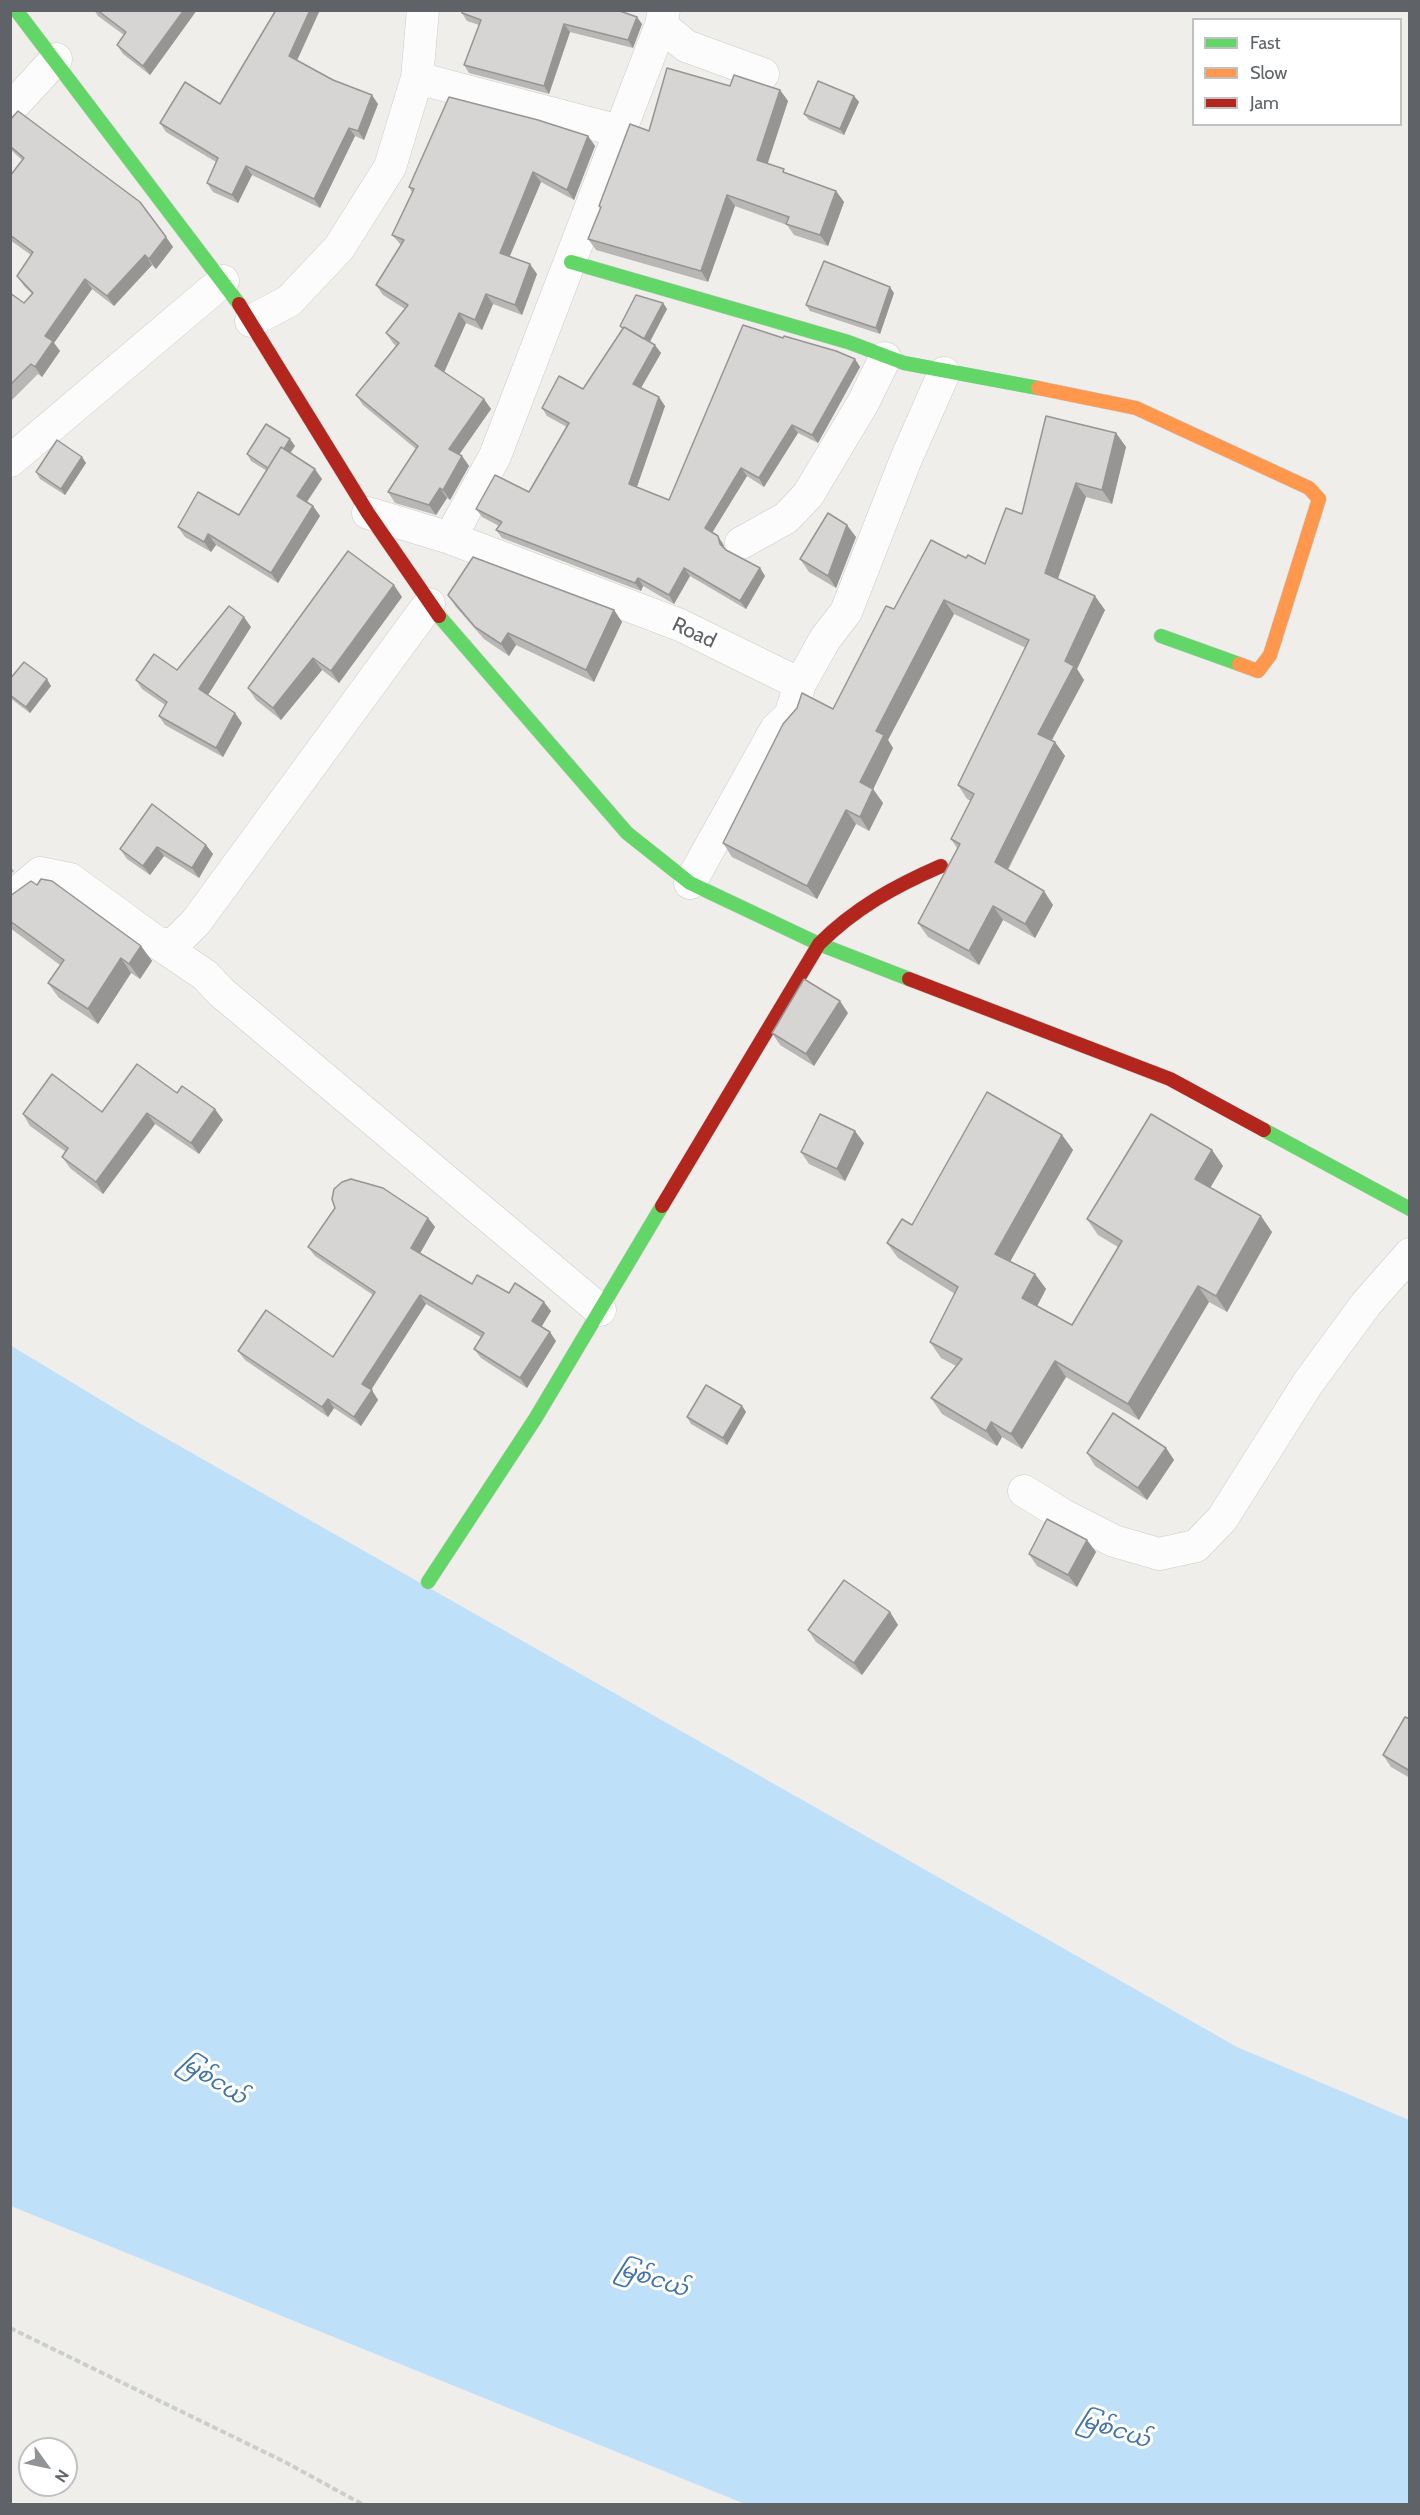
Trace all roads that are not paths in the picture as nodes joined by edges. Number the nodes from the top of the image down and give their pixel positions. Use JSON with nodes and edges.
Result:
{"nodes":[{"id":1,"x":16,"y":10,"type":"edge"},
{"id":2,"x":423,"y":10,"type":"edge"},
{"id":3,"x":662,"y":18,"type":"edge"},
{"id":4,"x":56,"y":59,"type":"junction"},
{"id":5,"x":763,"y":74,"type":"dead end"},
{"id":6,"x":417,"y":78,"type":"junction"},
{"id":7,"x":10,"y":109,"type":"edge"},
{"id":8,"x":619,"y":131,"type":"junction"},
{"id":9,"x":571,"y":262,"type":"junction"},
{"id":10,"x":223,"y":281,"type":"junction"},
{"id":11,"x":251,"y":321,"type":"junction"},
{"id":12,"x":885,"y":358,"type":"junction"},
{"id":13,"x":944,"y":373,"type":"junction"},
{"id":14,"x":10,"y":461,"type":"edge"},
{"id":15,"x":368,"y":513,"type":"junction"},
{"id":16,"x":450,"y":538,"type":"junction"},
{"id":17,"x":741,"y":543,"type":"dead end"},
{"id":18,"x":429,"y":604,"type":"junction"},
{"id":19,"x":1161,"y":636,"type":"dead end"},
{"id":20,"x":800,"y":684,"type":"junction"},
{"id":21,"x":941,"y":866,"type":"dead end"},
{"id":22,"x":690,"y":883,"type":"junction"},
{"id":23,"x":10,"y":899,"type":"edge"},
{"id":24,"x":159,"y":944,"type":"junction"},
{"id":25,"x":819,"y":944,"type":"junction"},
{"id":26,"x":1410,"y":1209,"type":"edge"},
{"id":27,"x":1410,"y":1254,"type":"edge"},
{"id":28,"x":600,"y":1310,"type":"junction"},
{"id":29,"x":1024,"y":1491,"type":"dead end"},
{"id":30,"x":429,"y":1582,"type":"dead end"}],
"edges":[{"from":1,"to":4,"type":"street"},
{"from":2,"to":6,"type":"street"},
{"from":3,"to":5,"type":"street"},
{"from":3,"to":8,"type":"street"},
{"from":4,"to":7,"type":"street"},
{"from":4,"to":10,"type":"street"},
{"from":6,"to":8,"type":"street"},
{"from":6,"to":11,"type":"street"},
{"from":8,"to":9,"type":"street"},
{"from":9,"to":12,"type":"street"},
{"from":9,"to":16,"type":"street"},
{"from":10,"to":11,"type":"street"},
{"from":10,"to":14,"type":"street"},
{"from":11,"to":15,"type":"street"},
{"from":12,"to":13,"type":"street"},
{"from":12,"to":17,"type":"street"},
{"from":13,"to":19,"type":"street"},
{"from":13,"to":20,"type":"street"},
{"from":15,"to":16,"type":"street","name":"Road"},
{"from":15,"to":18,"type":"street"},
{"from":16,"to":20,"type":"street","name":"Road"},
{"from":18,"to":22,"type":"street"},
{"from":18,"to":24,"type":"street"},
{"from":20,"to":22,"type":"street"},
{"from":21,"to":25,"type":"street"},
{"from":22,"to":25,"type":"street"},
{"from":23,"to":24,"type":"street"},
{"from":24,"to":28,"type":"street"},
{"from":25,"to":26,"type":"street"},
{"from":25,"to":28,"type":"street"},
{"from":27,"to":29,"type":"street"},
{"from":28,"to":30,"type":"street"}]}
